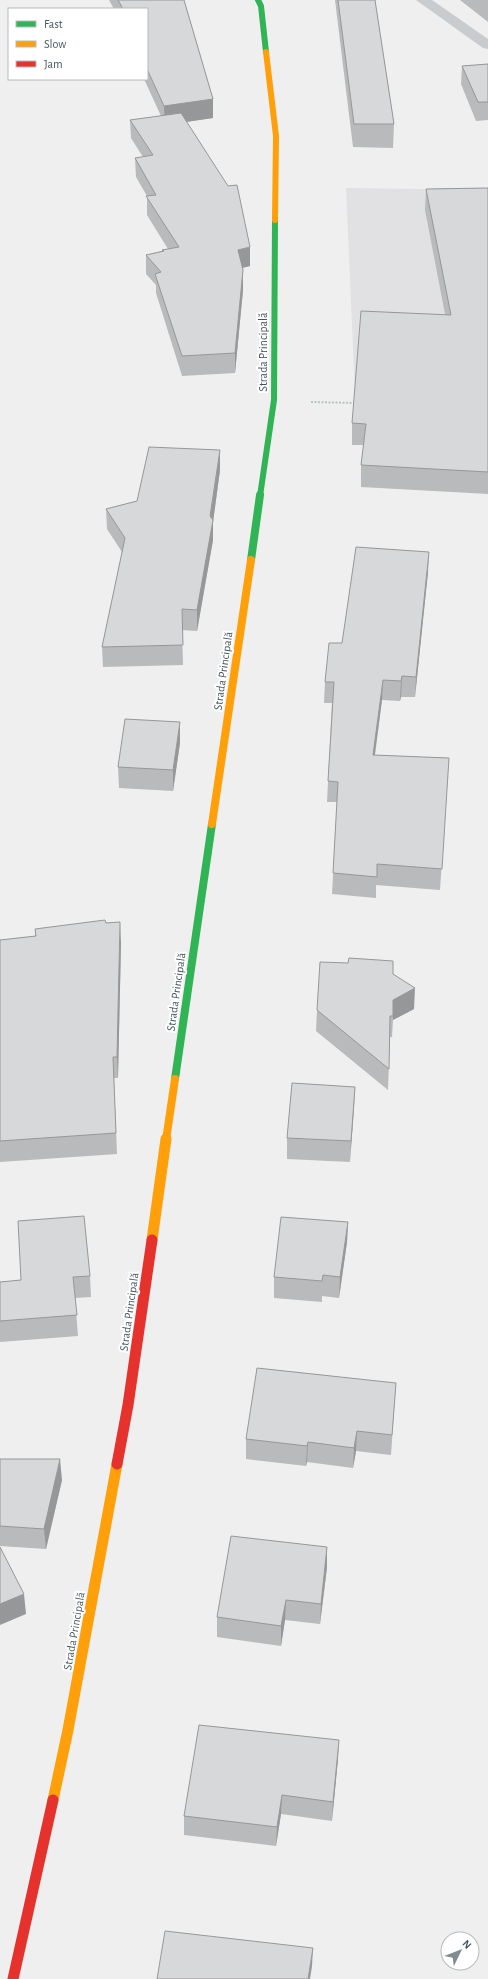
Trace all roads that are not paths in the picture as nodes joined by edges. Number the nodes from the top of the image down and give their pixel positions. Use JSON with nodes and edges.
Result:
{"nodes":[{"id":1,"x":258,"y":0,"type":"edge"},
{"id":2,"x":423,"y":0,"type":"edge"},
{"id":3,"x":488,"y":45,"type":"edge"},
{"id":4,"x":13,"y":1979,"type":"edge"}],
"edges":[{"from":1,"to":4,"type":"main road","name":"Strada Principală"},
{"from":2,"to":3,"type":"street"}]}
